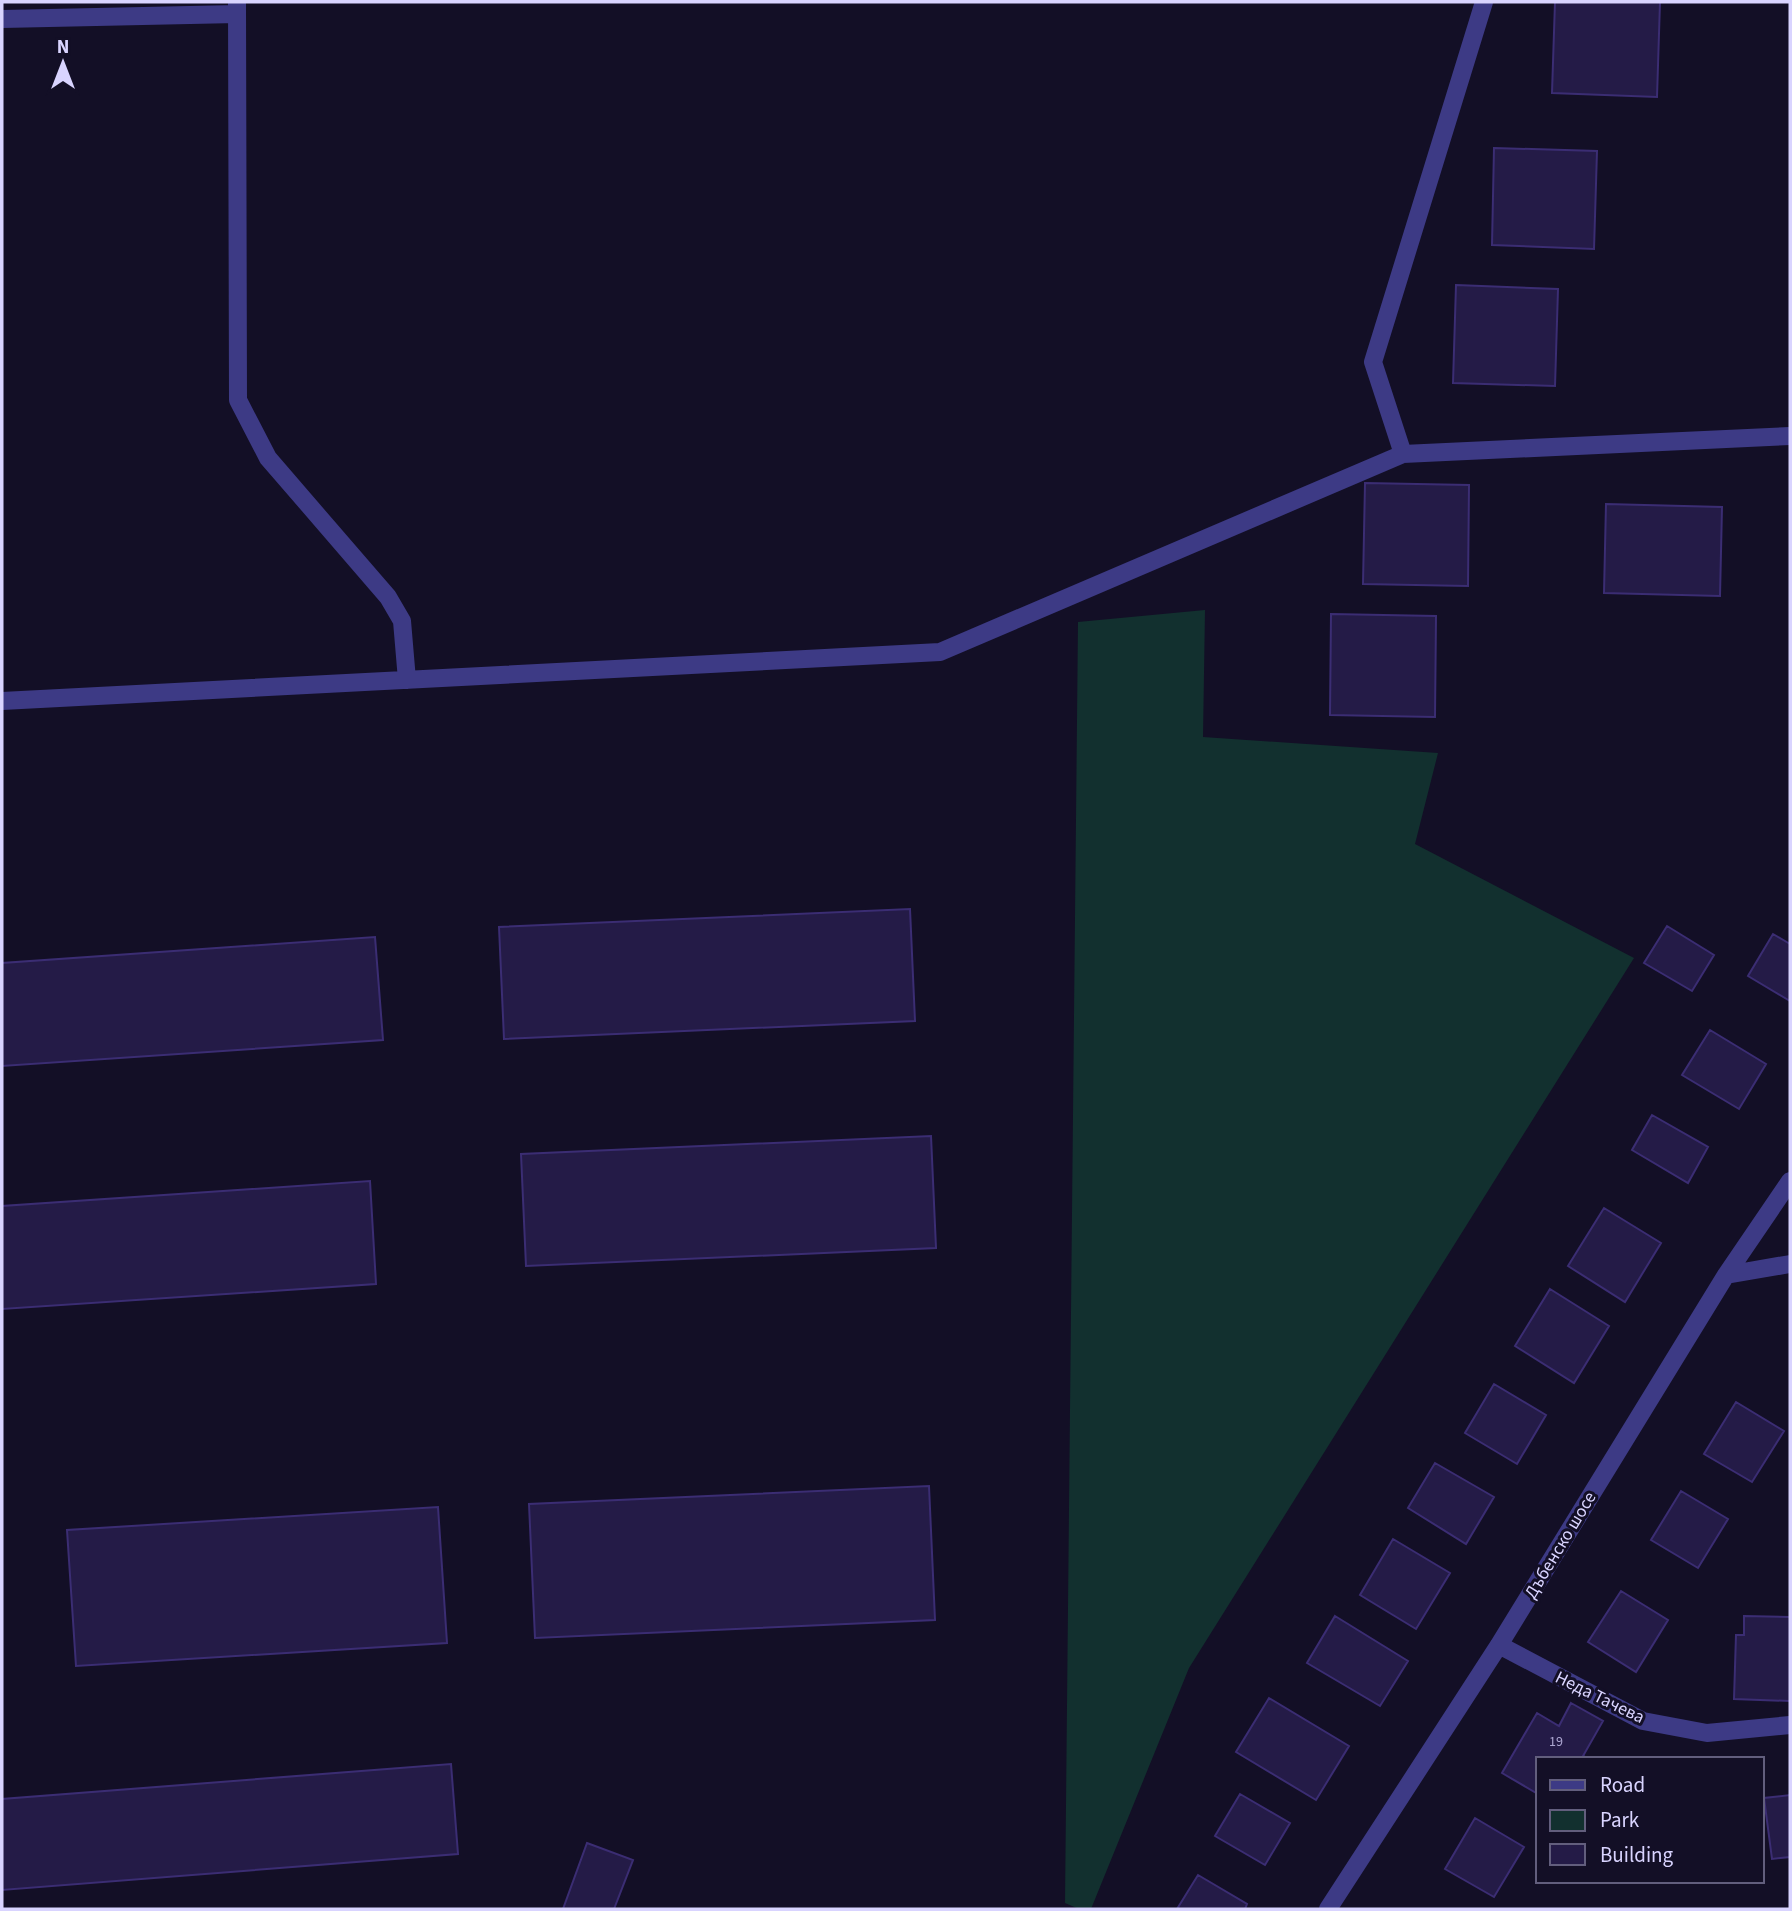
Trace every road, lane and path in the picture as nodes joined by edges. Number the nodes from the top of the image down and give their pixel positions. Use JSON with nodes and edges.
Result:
{"nodes":[{"id":1,"x":1484,"y":2,"type":"edge"},
{"id":2,"x":237,"y":8,"type":"edge"},
{"id":3,"x":2,"y":19,"type":"edge"},
{"id":4,"x":1790,"y":436,"type":"edge"},
{"id":5,"x":1403,"y":454,"type":"junction"},
{"id":6,"x":407,"y":680,"type":"junction"},
{"id":7,"x":2,"y":701,"type":"edge"},
{"id":8,"x":1790,"y":1181,"type":"edge"},
{"id":9,"x":1790,"y":1264,"type":"edge"},
{"id":10,"x":1726,"y":1275,"type":"junction"},
{"id":11,"x":1499,"y":1645,"type":"junction"},
{"id":12,"x":1790,"y":1726,"type":"edge"},
{"id":13,"x":1328,"y":1909,"type":"edge"}],
"edges":[{"from":1,"to":5,"type":"street"},
{"from":2,"to":3,"type":"street"},
{"from":2,"to":6,"type":"street"},
{"from":4,"to":5,"type":"street"},
{"from":5,"to":6,"type":"street"},
{"from":6,"to":7,"type":"street"},
{"from":8,"to":10,"type":"street","name":"Дъбенско шосе"},
{"from":9,"to":10,"type":"street"},
{"from":10,"to":11,"type":"street","name":"Дъбенско шосе"},
{"from":11,"to":12,"type":"street","name":"Неда Тачева"},
{"from":11,"to":13,"type":"street","name":"Дъбенско шосе"}]}
